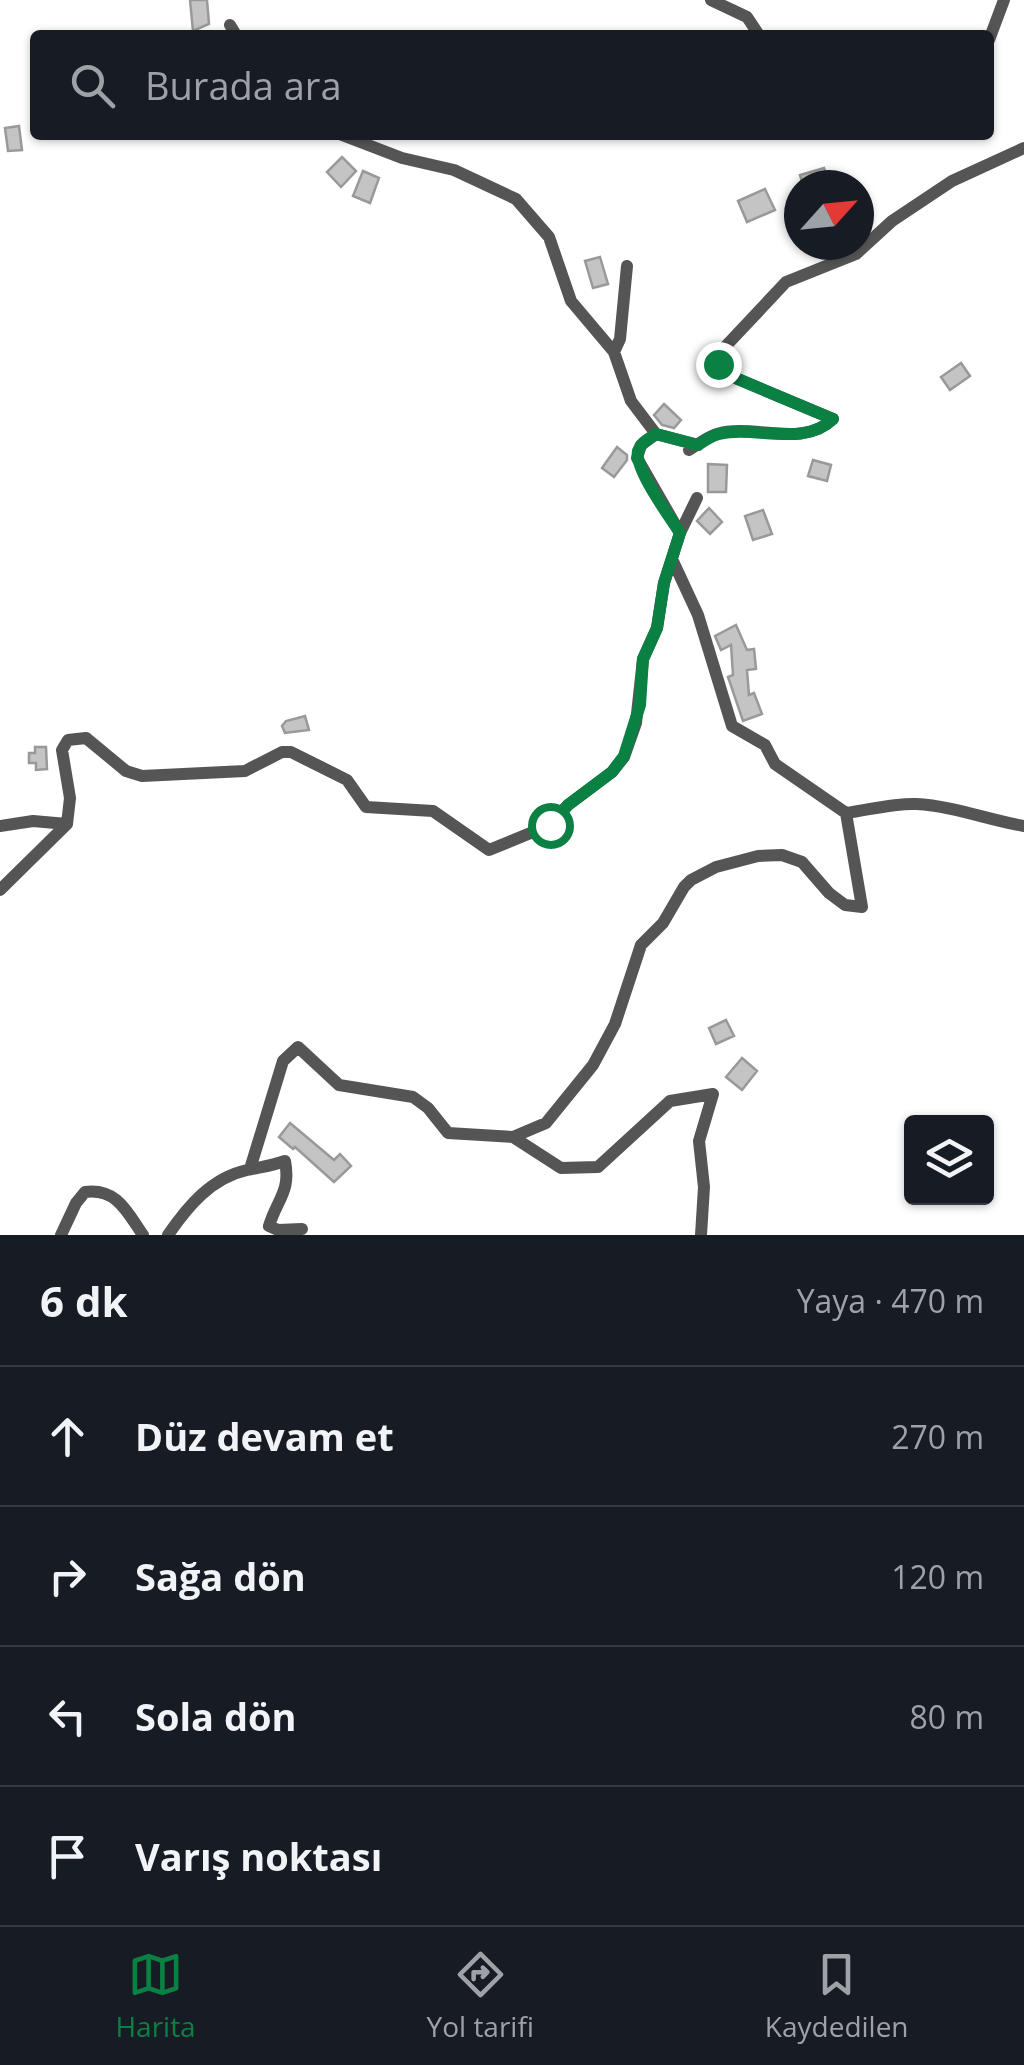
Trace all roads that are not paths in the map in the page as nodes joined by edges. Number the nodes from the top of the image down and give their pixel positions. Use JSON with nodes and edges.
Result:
{"nodes":[{"id":1,"x":711,"y":0,"type":"edge"},
{"id":2,"x":1004,"y":0,"type":"edge"},
{"id":3,"x":755,"y":30,"type":"edge"},
{"id":4,"x":993,"y":30,"type":"edge"},
{"id":5,"x":355,"y":140,"type":"edge"},
{"id":6,"x":1024,"y":148,"type":"edge"},
{"id":7,"x":627,"y":266,"type":"dead end"},
{"id":8,"x":614,"y":352,"type":"junction"},
{"id":9,"x":656,"y":434,"type":"junction"},
{"id":10,"x":696,"y":498,"type":"dead end"},
{"id":11,"x":680,"y":533,"type":"junction"},
{"id":12,"x":672,"y":559,"type":"junction"},
{"id":13,"x":846,"y":814,"type":"junction"},
{"id":14,"x":67,"y":824,"type":"junction"},
{"id":15,"x":0,"y":826,"type":"edge"},
{"id":16,"x":1024,"y":826,"type":"edge"},
{"id":17,"x":0,"y":890,"type":"edge"},
{"id":18,"x":513,"y":1137,"type":"junction"},
{"id":19,"x":250,"y":1168,"type":"junction"},
{"id":20,"x":302,"y":1228,"type":"dead end"},
{"id":21,"x":62,"y":1235,"type":"edge"},
{"id":22,"x":144,"y":1235,"type":"edge"},
{"id":23,"x":168,"y":1235,"type":"edge"},
{"id":24,"x":701,"y":1235,"type":"edge"}],
"edges":[{"from":1,"to":3,"type":"street"},
{"from":2,"to":4,"type":"street"},
{"from":5,"to":8,"type":"street"},
{"from":6,"to":9,"type":"street"},
{"from":7,"to":8,"type":"street"},
{"from":8,"to":9,"type":"street"},
{"from":9,"to":11,"type":"street"},
{"from":10,"to":11,"type":"street"},
{"from":11,"to":12,"type":"street"},
{"from":12,"to":13,"type":"street"},
{"from":12,"to":14,"type":"street"},
{"from":13,"to":16,"type":"street"},
{"from":13,"to":18,"type":"street"},
{"from":14,"to":15,"type":"street"},
{"from":14,"to":17,"type":"street"},
{"from":18,"to":19,"type":"street"},
{"from":18,"to":24,"type":"street"},
{"from":19,"to":20,"type":"street"},
{"from":19,"to":23,"type":"street"},
{"from":21,"to":22,"type":"street"}]}
